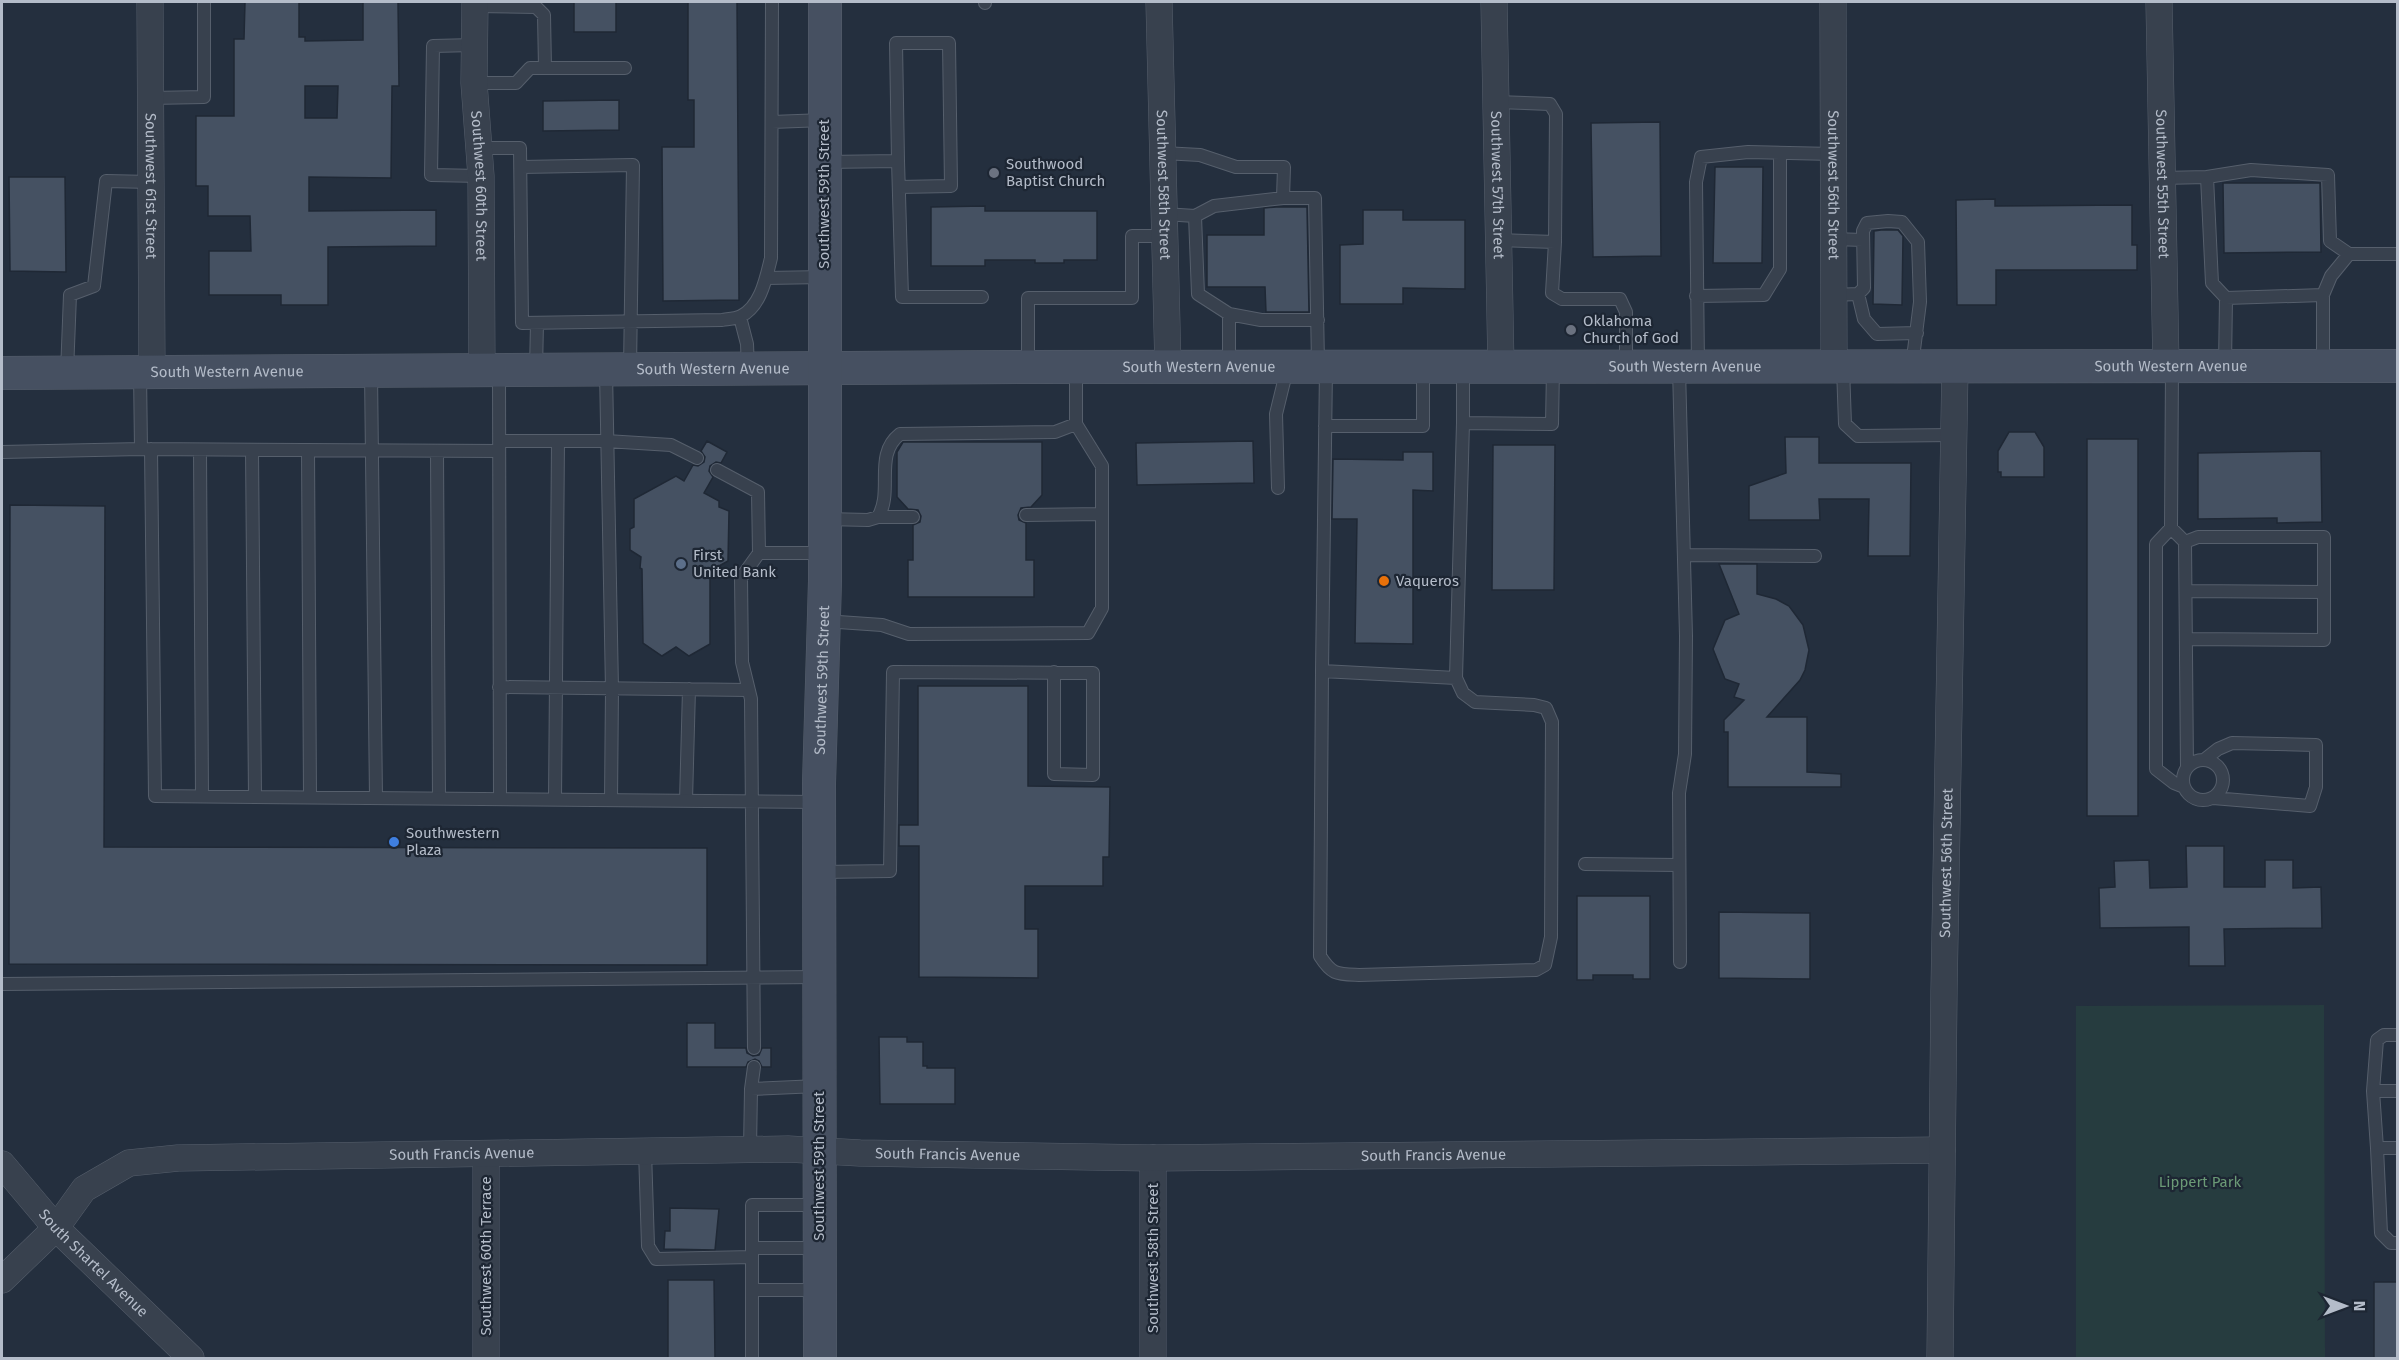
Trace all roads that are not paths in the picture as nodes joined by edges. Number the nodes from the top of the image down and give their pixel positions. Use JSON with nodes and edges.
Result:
{"nodes":[{"id":1,"x":150,"y":2,"type":"edge"},
{"id":2,"x":204,"y":2,"type":"edge"},
{"id":3,"x":772,"y":2,"type":"edge"},
{"id":4,"x":825,"y":2,"type":"edge"},
{"id":5,"x":1159,"y":2,"type":"edge"},
{"id":6,"x":1494,"y":2,"type":"edge"},
{"id":7,"x":1833,"y":2,"type":"edge"},
{"id":8,"x":2159,"y":2,"type":"edge"},
{"id":9,"x":475,"y":4,"type":"edge"},
{"id":10,"x":474,"y":45,"type":"junction"},
{"id":11,"x":545,"y":68,"type":"junction"},
{"id":12,"x":625,"y":68,"type":"dead end"},
{"id":13,"x":474,"y":83,"type":"junction"},
{"id":14,"x":151,"y":99,"type":"junction"},
{"id":15,"x":1496,"y":102,"type":"junction"},
{"id":16,"x":824,"y":120,"type":"junction"},
{"id":17,"x":772,"y":122,"type":"junction"},
{"id":18,"x":479,"y":148,"type":"junction"},
{"id":19,"x":1163,"y":153,"type":"junction"},
{"id":20,"x":1780,"y":153,"type":"junction"},
{"id":21,"x":1833,"y":154,"type":"junction"},
{"id":22,"x":898,"y":161,"type":"junction"},
{"id":23,"x":824,"y":162,"type":"junction"},
{"id":24,"x":521,"y":167,"type":"junction"},
{"id":25,"x":481,"y":176,"type":"junction"},
{"id":26,"x":2207,"y":177,"type":"junction"},
{"id":27,"x":2162,"y":178,"type":"junction"},
{"id":28,"x":151,"y":182,"type":"junction"},
{"id":29,"x":899,"y":187,"type":"junction"},
{"id":30,"x":1283,"y":198,"type":"junction"},
{"id":31,"x":1195,"y":216,"type":"junction"},
{"id":32,"x":1165,"y":225,"type":"junction"},
{"id":33,"x":1833,"y":239,"type":"junction"},
{"id":34,"x":1499,"y":240,"type":"junction"},
{"id":35,"x":1863,"y":240,"type":"junction"},
{"id":36,"x":1555,"y":242,"type":"junction"},
{"id":37,"x":2349,"y":254,"type":"junction"},
{"id":38,"x":2397,"y":254,"type":"edge"},
{"id":39,"x":824,"y":277,"type":"junction"},
{"id":40,"x":766,"y":278,"type":"junction"},
{"id":41,"x":1846,"y":294,"type":"junction"},
{"id":42,"x":2323,"y":295,"type":"junction"},
{"id":43,"x":1696,"y":296,"type":"junction"},
{"id":44,"x":982,"y":297,"type":"dead end"},
{"id":45,"x":2226,"y":298,"type":"junction"},
{"id":46,"x":1229,"y":314,"type":"junction"},
{"id":47,"x":740,"y":317,"type":"junction"},
{"id":48,"x":1318,"y":320,"type":"junction"},
{"id":49,"x":537,"y":323,"type":"junction"},
{"id":50,"x":630,"y":323,"type":"junction"},
{"id":51,"x":1917,"y":333,"type":"junction"},
{"id":52,"x":2169,"y":366,"type":"junction"},
{"id":53,"x":2225,"y":366,"type":"junction"},
{"id":54,"x":2323,"y":366,"type":"junction"},
{"id":55,"x":2397,"y":366,"type":"edge"},
{"id":56,"x":1838,"y":367,"type":"junction"},
{"id":57,"x":1911,"y":367,"type":"junction"},
{"id":58,"x":1955,"y":367,"type":"junction"},
{"id":59,"x":1028,"y":368,"type":"junction"},
{"id":60,"x":1076,"y":368,"type":"junction"},
{"id":61,"x":1168,"y":368,"type":"junction"},
{"id":62,"x":1229,"y":368,"type":"junction"},
{"id":63,"x":1311,"y":368,"type":"junction"},
{"id":64,"x":1423,"y":368,"type":"junction"},
{"id":65,"x":1462,"y":368,"type":"junction"},
{"id":66,"x":1501,"y":368,"type":"junction"},
{"id":67,"x":1553,"y":368,"type":"junction"},
{"id":68,"x":1626,"y":368,"type":"junction"},
{"id":69,"x":1688,"y":368,"type":"junction"},
{"id":70,"x":748,"y":369,"type":"junction"},
{"id":71,"x":824,"y":369,"type":"junction"},
{"id":72,"x":490,"y":370,"type":"junction"},
{"id":73,"x":536,"y":370,"type":"junction"},
{"id":74,"x":618,"y":370,"type":"junction"},
{"id":75,"x":371,"y":371,"type":"junction"},
{"id":76,"x":2,"y":373,"type":"edge"},
{"id":77,"x":67,"y":373,"type":"junction"},
{"id":78,"x":146,"y":373,"type":"junction"},
{"id":79,"x":1463,"y":423,"type":"junction"},
{"id":80,"x":1076,"y":424,"type":"junction"},
{"id":81,"x":1325,"y":426,"type":"junction"},
{"id":82,"x":1954,"y":435,"type":"junction"},
{"id":83,"x":558,"y":441,"type":"junction"},
{"id":84,"x":606,"y":441,"type":"junction"},
{"id":85,"x":499,"y":446,"type":"junction"},
{"id":86,"x":146,"y":449,"type":"junction"},
{"id":87,"x":200,"y":450,"type":"junction"},
{"id":88,"x":252,"y":450,"type":"junction"},
{"id":89,"x":308,"y":450,"type":"junction"},
{"id":90,"x":372,"y":451,"type":"junction"},
{"id":91,"x":437,"y":451,"type":"junction"},
{"id":92,"x":2,"y":452,"type":"edge"},
{"id":93,"x":697,"y":458,"type":"dead end"},
{"id":94,"x":717,"y":470,"type":"dead end"},
{"id":95,"x":1278,"y":488,"type":"dead end"},
{"id":96,"x":1102,"y":514,"type":"junction"},
{"id":97,"x":1026,"y":515,"type":"dead end"},
{"id":98,"x":878,"y":517,"type":"junction"},
{"id":99,"x":913,"y":517,"type":"dead end"},
{"id":100,"x":825,"y":519,"type":"junction"},
{"id":101,"x":2171,"y":528,"type":"junction"},
{"id":102,"x":2186,"y":542,"type":"junction"},
{"id":103,"x":759,"y":553,"type":"junction"},
{"id":104,"x":825,"y":553,"type":"junction"},
{"id":105,"x":1684,"y":555,"type":"junction"},
{"id":106,"x":1815,"y":556,"type":"dead end"},
{"id":107,"x":2186,"y":591,"type":"junction"},
{"id":108,"x":2324,"y":592,"type":"junction"},
{"id":109,"x":824,"y":621,"type":"junction"},
{"id":110,"x":2187,"y":639,"type":"junction"},
{"id":111,"x":1322,"y":671,"type":"junction"},
{"id":112,"x":1054,"y":672,"type":"junction"},
{"id":113,"x":1456,"y":678,"type":"junction"},
{"id":114,"x":499,"y":687,"type":"junction"},
{"id":115,"x":557,"y":688,"type":"junction"},
{"id":116,"x":612,"y":689,"type":"junction"},
{"id":117,"x":689,"y":689,"type":"junction"},
{"id":118,"x":748,"y":690,"type":"junction"},
{"id":119,"x":2204,"y":760,"type":"junction"},
{"id":120,"x":2187,"y":768,"type":"junction"},
{"id":121,"x":2184,"y":787,"type":"junction"},
{"id":122,"x":202,"y":796,"type":"junction"},
{"id":123,"x":255,"y":797,"type":"junction"},
{"id":124,"x":310,"y":797,"type":"junction"},
{"id":125,"x":376,"y":798,"type":"junction"},
{"id":126,"x":2213,"y":798,"type":"junction"},
{"id":127,"x":439,"y":799,"type":"junction"},
{"id":128,"x":500,"y":799,"type":"junction"},
{"id":129,"x":555,"y":800,"type":"junction"},
{"id":130,"x":612,"y":800,"type":"junction"},
{"id":131,"x":686,"y":801,"type":"junction"},
{"id":132,"x":753,"y":802,"type":"junction"},
{"id":133,"x":819,"y":802,"type":"junction"},
{"id":134,"x":1585,"y":864,"type":"dead end"},
{"id":135,"x":1678,"y":865,"type":"junction"},
{"id":136,"x":819,"y":872,"type":"junction"},
{"id":137,"x":1680,"y":962,"type":"dead end"},
{"id":138,"x":819,"y":977,"type":"junction"},
{"id":139,"x":754,"y":978,"type":"junction"},
{"id":140,"x":2,"y":984,"type":"edge"},
{"id":141,"x":2397,"y":1035,"type":"edge"},
{"id":142,"x":754,"y":1048,"type":"dead end"},
{"id":143,"x":754,"y":1067,"type":"dead end"},
{"id":144,"x":819,"y":1086,"type":"junction"},
{"id":145,"x":751,"y":1089,"type":"junction"},
{"id":146,"x":2373,"y":1091,"type":"junction"},
{"id":147,"x":2397,"y":1091,"type":"edge"},
{"id":148,"x":2397,"y":1148,"type":"edge"},
{"id":149,"x":750,"y":1149,"type":"junction"},
{"id":150,"x":2377,"y":1149,"type":"junction"},
{"id":151,"x":1942,"y":1150,"type":"junction"},
{"id":152,"x":645,"y":1151,"type":"junction"},
{"id":153,"x":820,"y":1151,"type":"junction"},
{"id":154,"x":486,"y":1154,"type":"junction"},
{"id":155,"x":1153,"y":1158,"type":"junction"},
{"id":156,"x":2,"y":1164,"type":"edge"},
{"id":157,"x":820,"y":1205,"type":"junction"},
{"id":158,"x":56,"y":1228,"type":"junction"},
{"id":159,"x":2397,"y":1243,"type":"edge"},
{"id":160,"x":819,"y":1248,"type":"junction"},
{"id":161,"x":752,"y":1253,"type":"junction"},
{"id":162,"x":2,"y":1280,"type":"edge"},
{"id":163,"x":752,"y":1290,"type":"junction"},
{"id":164,"x":820,"y":1290,"type":"junction"},
{"id":165,"x":191,"y":1359,"type":"edge"},
{"id":166,"x":486,"y":1359,"type":"edge"},
{"id":167,"x":752,"y":1359,"type":"edge"},
{"id":168,"x":820,"y":1359,"type":"edge"},
{"id":169,"x":1153,"y":1359,"type":"edge"},
{"id":170,"x":1940,"y":1359,"type":"edge"}],
"edges":[{"from":1,"to":14,"type":"street","name":"Southwest 61st Street"},
{"from":2,"to":14,"type":"lane"},
{"from":3,"to":17,"type":"lane"},
{"from":4,"to":16,"type":"main road","name":"Southwest 59th Street"},
{"from":5,"to":19,"type":"street","name":"Southwest 58th Street"},
{"from":6,"to":15,"type":"street","name":"Southwest 57th Street"},
{"from":7,"to":21,"type":"street","name":"Southwest 56th Street"},
{"from":8,"to":27,"type":"street","name":"Southwest 55th Street"},
{"from":9,"to":10,"type":"street","name":"Southwest 60th Street"},
{"from":9,"to":11,"type":"lane"},
{"from":10,"to":13,"type":"street","name":"Southwest 60th Street"},
{"from":10,"to":25,"type":"lane"},
{"from":11,"to":12,"type":"lane"},
{"from":11,"to":13,"type":"lane"},
{"from":13,"to":18,"type":"street","name":"Southwest 60th Street"},
{"from":14,"to":28,"type":"street","name":"Southwest 61st Street"},
{"from":15,"to":34,"type":"street","name":"Southwest 57th Street"},
{"from":15,"to":36,"type":"lane"},
{"from":16,"to":17,"type":"lane"},
{"from":16,"to":23,"type":"main road","name":"Southwest 59th Street"},
{"from":17,"to":40,"type":"lane"},
{"from":18,"to":24,"type":"lane"},
{"from":18,"to":25,"type":"street","name":"Southwest 60th Street"},
{"from":19,"to":30,"type":"lane"},
{"from":19,"to":32,"type":"street","name":"Southwest 58th Street"},
{"from":20,"to":21,"type":"lane"},
{"from":20,"to":43,"type":"lane"},
{"from":20,"to":43,"type":"lane"},
{"from":21,"to":33,"type":"street","name":"Southwest 56th Street"},
{"from":22,"to":23,"type":"lane"},
{"from":22,"to":29,"type":"lane"},
{"from":22,"to":29,"type":"lane"},
{"from":23,"to":39,"type":"main road","name":"Southwest 59th Street"},
{"from":24,"to":49,"type":"lane"},
{"from":24,"to":50,"type":"lane"},
{"from":25,"to":72,"type":"street","name":"Southwest 60th Street"},
{"from":26,"to":27,"type":"lane"},
{"from":26,"to":37,"type":"lane"},
{"from":26,"to":45,"type":"lane"},
{"from":27,"to":52,"type":"street","name":"Southwest 55th Street"},
{"from":28,"to":77,"type":"lane"},
{"from":28,"to":78,"type":"street","name":"Southwest 61st Street"},
{"from":29,"to":44,"type":"lane"},
{"from":30,"to":31,"type":"lane"},
{"from":30,"to":48,"type":"lane"},
{"from":31,"to":32,"type":"lane"},
{"from":31,"to":46,"type":"lane"},
{"from":32,"to":59,"type":"lane"},
{"from":32,"to":61,"type":"street","name":"Southwest 58th Street"},
{"from":33,"to":35,"type":"lane"},
{"from":33,"to":41,"type":"street","name":"Southwest 56th Street"},
{"from":34,"to":36,"type":"lane"},
{"from":34,"to":66,"type":"street","name":"Southwest 57th Street"},
{"from":35,"to":41,"type":"lane"},
{"from":35,"to":51,"type":"lane"},
{"from":36,"to":68,"type":"lane"},
{"from":37,"to":38,"type":"lane"},
{"from":37,"to":42,"type":"lane"},
{"from":39,"to":40,"type":"lane"},
{"from":39,"to":71,"type":"main road","name":"Southwest 59th Street"},
{"from":40,"to":47,"type":"lane"},
{"from":41,"to":51,"type":"lane"},
{"from":41,"to":56,"type":"street","name":"Southwest 56th Street"},
{"from":42,"to":45,"type":"lane"},
{"from":42,"to":54,"type":"lane"},
{"from":43,"to":69,"type":"lane"},
{"from":45,"to":53,"type":"lane"},
{"from":46,"to":48,"type":"lane"},
{"from":46,"to":62,"type":"lane"},
{"from":47,"to":50,"type":"lane"},
{"from":47,"to":70,"type":"lane"},
{"from":48,"to":63,"type":"lane"},
{"from":49,"to":50,"type":"lane"},
{"from":49,"to":73,"type":"lane"},
{"from":50,"to":74,"type":"lane"},
{"from":51,"to":57,"type":"lane"},
{"from":52,"to":53,"type":"main road","name":"South Western Avenue"},
{"from":52,"to":58,"type":"main road","name":"South Western Avenue"},
{"from":52,"to":101,"type":"lane"},
{"from":53,"to":54,"type":"main road","name":"South Western Avenue"},
{"from":54,"to":55,"type":"main road","name":"South Western Avenue"},
{"from":56,"to":57,"type":"main road","name":"South Western Avenue"},
{"from":56,"to":69,"type":"main road","name":"South Western Avenue"},
{"from":56,"to":82,"type":"lane"},
{"from":57,"to":58,"type":"main road","name":"South Western Avenue"},
{"from":58,"to":82,"type":"street","name":"Southwest 56th Street"},
{"from":59,"to":60,"type":"main road","name":"South Western Avenue"},
{"from":59,"to":71,"type":"main road","name":"South Western Avenue"},
{"from":60,"to":61,"type":"main road","name":"South Western Avenue"},
{"from":60,"to":80,"type":"lane"},
{"from":61,"to":62,"type":"main road","name":"South Western Avenue"},
{"from":62,"to":63,"type":"main road","name":"South Western Avenue"},
{"from":63,"to":64,"type":"main road","name":"South Western Avenue"},
{"from":63,"to":81,"type":"lane"},
{"from":63,"to":95,"type":"lane"},
{"from":64,"to":65,"type":"main road","name":"South Western Avenue"},
{"from":64,"to":81,"type":"lane"},
{"from":65,"to":66,"type":"main road","name":"South Western Avenue"},
{"from":65,"to":79,"type":"lane"},
{"from":66,"to":67,"type":"main road","name":"South Western Avenue"},
{"from":67,"to":68,"type":"main road","name":"South Western Avenue"},
{"from":67,"to":79,"type":"lane"},
{"from":68,"to":69,"type":"main road","name":"South Western Avenue"},
{"from":69,"to":105,"type":"lane"},
{"from":70,"to":71,"type":"main road","name":"South Western Avenue"},
{"from":70,"to":74,"type":"main road","name":"South Western Avenue"},
{"from":71,"to":100,"type":"main road","name":"Southwest 59th Street"},
{"from":72,"to":73,"type":"main road","name":"South Western Avenue"},
{"from":72,"to":75,"type":"main road","name":"South Western Avenue"},
{"from":72,"to":85,"type":"lane"},
{"from":73,"to":74,"type":"main road","name":"South Western Avenue"},
{"from":74,"to":84,"type":"lane"},
{"from":75,"to":78,"type":"main road","name":"South Western Avenue"},
{"from":75,"to":90,"type":"lane"},
{"from":76,"to":77,"type":"main road","name":"South Western Avenue"},
{"from":77,"to":78,"type":"main road","name":"South Western Avenue"},
{"from":78,"to":86,"type":"lane"},
{"from":79,"to":113,"type":"lane"},
{"from":80,"to":96,"type":"lane"},
{"from":80,"to":98,"type":"lane"},
{"from":81,"to":111,"type":"lane"},
{"from":82,"to":151,"type":"street","name":"Southwest 56th Street"},
{"from":83,"to":84,"type":"lane"},
{"from":83,"to":85,"type":"lane"},
{"from":83,"to":115,"type":"lane"},
{"from":84,"to":93,"type":"lane"},
{"from":84,"to":116,"type":"lane"},
{"from":85,"to":91,"type":"lane"},
{"from":85,"to":114,"type":"lane"},
{"from":86,"to":87,"type":"lane"},
{"from":86,"to":92,"type":"lane"},
{"from":86,"to":122,"type":"lane"},
{"from":87,"to":88,"type":"lane"},
{"from":87,"to":122,"type":"lane"},
{"from":88,"to":89,"type":"lane"},
{"from":88,"to":123,"type":"lane"},
{"from":89,"to":90,"type":"lane"},
{"from":89,"to":124,"type":"lane"},
{"from":90,"to":91,"type":"lane"},
{"from":90,"to":125,"type":"lane"},
{"from":91,"to":127,"type":"lane"},
{"from":94,"to":103,"type":"lane"},
{"from":96,"to":97,"type":"lane"},
{"from":96,"to":109,"type":"lane"},
{"from":98,"to":99,"type":"lane"},
{"from":98,"to":100,"type":"lane"},
{"from":100,"to":104,"type":"main road","name":"Southwest 59th Street"},
{"from":101,"to":102,"type":"lane"},
{"from":101,"to":121,"type":"lane"},
{"from":102,"to":107,"type":"lane"},
{"from":102,"to":108,"type":"lane"},
{"from":103,"to":104,"type":"lane"},
{"from":103,"to":118,"type":"lane"},
{"from":104,"to":109,"type":"main road","name":"Southwest 59th Street"},
{"from":105,"to":106,"type":"lane"},
{"from":105,"to":135,"type":"lane"},
{"from":107,"to":108,"type":"lane"},
{"from":107,"to":110,"type":"lane"},
{"from":108,"to":110,"type":"lane"},
{"from":109,"to":133,"type":"main road","name":"Southwest 59th Street"},
{"from":110,"to":120,"type":"lane"},
{"from":111,"to":113,"type":"lane"},
{"from":111,"to":113,"type":"lane"},
{"from":112,"to":112,"type":"lane"},
{"from":112,"to":136,"type":"lane"},
{"from":114,"to":115,"type":"lane"},
{"from":114,"to":128,"type":"lane"},
{"from":115,"to":116,"type":"lane"},
{"from":115,"to":129,"type":"lane"},
{"from":116,"to":117,"type":"lane"},
{"from":116,"to":130,"type":"lane"},
{"from":117,"to":118,"type":"lane"},
{"from":117,"to":131,"type":"lane"},
{"from":118,"to":132,"type":"lane"},
{"from":119,"to":120,"type":"lane"},
{"from":119,"to":126,"type":"lane"},
{"from":119,"to":126,"type":"lane"},
{"from":120,"to":121,"type":"lane"},
{"from":121,"to":126,"type":"lane"},
{"from":122,"to":123,"type":"lane"},
{"from":123,"to":124,"type":"lane"},
{"from":124,"to":125,"type":"lane"},
{"from":125,"to":127,"type":"lane"},
{"from":127,"to":128,"type":"lane"},
{"from":128,"to":129,"type":"lane"},
{"from":129,"to":130,"type":"lane"},
{"from":130,"to":131,"type":"lane"},
{"from":131,"to":132,"type":"lane"},
{"from":132,"to":133,"type":"lane"},
{"from":132,"to":139,"type":"lane"},
{"from":133,"to":136,"type":"main road","name":"Southwest 59th Street"},
{"from":134,"to":135,"type":"lane"},
{"from":135,"to":137,"type":"lane"},
{"from":136,"to":138,"type":"main road","name":"Southwest 59th Street"},
{"from":138,"to":139,"type":"lane"},
{"from":138,"to":144,"type":"main road","name":"Southwest 59th Street"},
{"from":139,"to":140,"type":"lane"},
{"from":139,"to":142,"type":"lane"},
{"from":141,"to":146,"type":"lane"},
{"from":143,"to":145,"type":"lane"},
{"from":144,"to":145,"type":"lane"},
{"from":144,"to":153,"type":"main road","name":"Southwest 59th Street"},
{"from":145,"to":149,"type":"lane"},
{"from":146,"to":147,"type":"lane"},
{"from":146,"to":150,"type":"lane"},
{"from":148,"to":150,"type":"lane"},
{"from":149,"to":152,"type":"street","name":"South Francis Avenue"},
{"from":149,"to":153,"type":"street","name":"South Francis Avenue"},
{"from":150,"to":159,"type":"lane"},
{"from":151,"to":155,"type":"street","name":"South Francis Avenue"},
{"from":151,"to":170,"type":"street","name":"Southwest 56th Street"},
{"from":152,"to":154,"type":"street","name":"South Francis Avenue"},
{"from":152,"to":161,"type":"lane"},
{"from":153,"to":155,"type":"street","name":"South Francis Avenue"},
{"from":153,"to":157,"type":"main road","name":"Southwest 59th Street"},
{"from":154,"to":158,"type":"street","name":"South Francis Avenue"},
{"from":154,"to":166,"type":"street","name":"Southwest 60th Terrace"},
{"from":155,"to":169,"type":"street","name":"Southwest 58th Street"},
{"from":156,"to":158,"type":"street","name":"South Shartel Avenue"},
{"from":157,"to":160,"type":"main road","name":"Southwest 59th Street"},
{"from":157,"to":161,"type":"lane"},
{"from":158,"to":162,"type":"street","name":"South Francis Avenue"},
{"from":158,"to":165,"type":"street","name":"South Shartel Avenue"},
{"from":160,"to":161,"type":"lane"},
{"from":160,"to":164,"type":"main road","name":"Southwest 59th Street"},
{"from":161,"to":163,"type":"lane"},
{"from":163,"to":164,"type":"lane"},
{"from":163,"to":167,"type":"lane"},
{"from":164,"to":168,"type":"main road","name":"Southwest 59th Street"}]}
